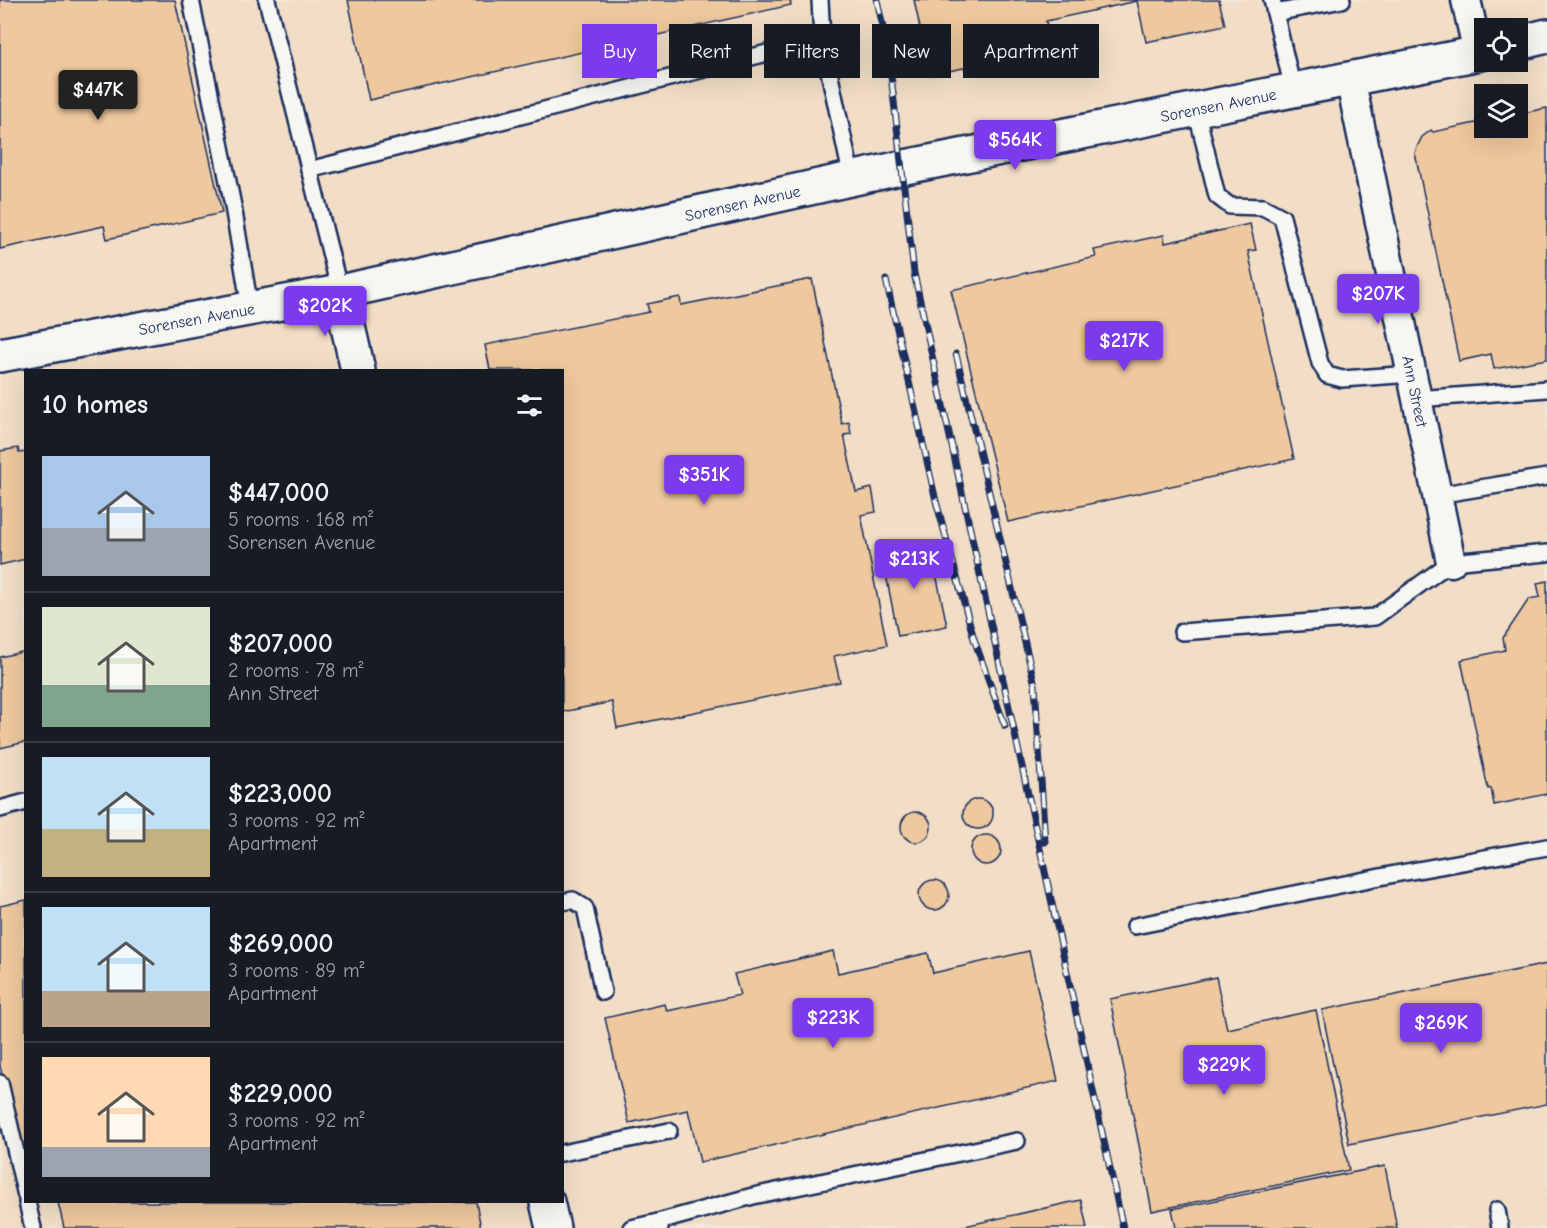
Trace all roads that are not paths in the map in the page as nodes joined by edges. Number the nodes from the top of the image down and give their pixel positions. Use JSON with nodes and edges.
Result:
{"nodes":[{"id":1,"x":191,"y":0,"type":"edge"},
{"id":2,"x":267,"y":0,"type":"edge"},
{"id":3,"x":820,"y":0,"type":"edge"},
{"id":4,"x":1342,"y":0,"type":"edge"},
{"id":5,"x":1466,"y":0,"type":"edge"},
{"id":6,"x":1273,"y":7,"type":"edge"},
{"id":7,"x":821,"y":24,"type":"edge"},
{"id":8,"x":1474,"y":26,"type":"edge"},
{"id":9,"x":1547,"y":36,"type":"edge"},
{"id":10,"x":1528,"y":41,"type":"edge"},
{"id":11,"x":764,"y":54,"type":"edge"},
{"id":12,"x":1474,"y":54,"type":"edge"},
{"id":13,"x":830,"y":78,"type":"edge"},
{"id":14,"x":1350,"y":78,"type":"junction"},
{"id":15,"x":1293,"y":89,"type":"junction"},
{"id":16,"x":1196,"y":108,"type":"junction"},
{"id":17,"x":309,"y":170,"type":"junction"},
{"id":18,"x":852,"y":179,"type":"junction"},
{"id":19,"x":340,"y":292,"type":"junction"},
{"id":20,"x":250,"y":308,"type":"junction"},
{"id":21,"x":0,"y":355,"type":"edge"},
{"id":22,"x":358,"y":369,"type":"edge"},
{"id":23,"x":1414,"y":386,"type":"junction"},
{"id":24,"x":1547,"y":389,"type":"edge"},
{"id":25,"x":1547,"y":477,"type":"edge"},
{"id":26,"x":1437,"y":495,"type":"junction"},
{"id":27,"x":1547,"y":552,"type":"edge"},
{"id":28,"x":1451,"y":562,"type":"junction"},
{"id":29,"x":1182,"y":632,"type":"dead end"},
{"id":30,"x":24,"y":803,"type":"edge"},
{"id":31,"x":0,"y":809,"type":"edge"},
{"id":32,"x":1547,"y":847,"type":"edge"},
{"id":33,"x":564,"y":902,"type":"edge"},
{"id":34,"x":1135,"y":926,"type":"dead end"},
{"id":35,"x":603,"y":992,"type":"dead end"},
{"id":36,"x":0,"y":1083,"type":"edge"},
{"id":37,"x":669,"y":1131,"type":"dead end"},
{"id":38,"x":1017,"y":1141,"type":"dead end"},
{"id":39,"x":564,"y":1153,"type":"edge"},
{"id":40,"x":24,"y":1187,"type":"edge"},
{"id":41,"x":27,"y":1203,"type":"edge"},
{"id":42,"x":547,"y":1203,"type":"edge"},
{"id":43,"x":1497,"y":1210,"type":"dead end"},
{"id":44,"x":659,"y":1225,"type":"edge"},
{"id":45,"x":33,"y":1228,"type":"edge"},
{"id":46,"x":553,"y":1228,"type":"edge"},
{"id":47,"x":631,"y":1228,"type":"edge"},
{"id":48,"x":1500,"y":1228,"type":"edge"}],
"edges":[{"from":1,"to":20,"type":"lane"},
{"from":2,"to":17,"type":"lane"},
{"from":3,"to":7,"type":"lane"},
{"from":4,"to":6,"type":"lane"},
{"from":5,"to":8,"type":"street"},
{"from":6,"to":15,"type":"lane"},
{"from":9,"to":10,"type":"street"},
{"from":11,"to":17,"type":"lane"},
{"from":12,"to":14,"type":"street","name":"Sorensen Avenue"},
{"from":13,"to":18,"type":"lane"},
{"from":14,"to":15,"type":"street","name":"Sorensen Avenue"},
{"from":14,"to":23,"type":"street","name":"Ann Street"},
{"from":15,"to":16,"type":"street","name":"Sorensen Avenue"},
{"from":16,"to":18,"type":"street","name":"Sorensen Avenue"},
{"from":16,"to":23,"type":"lane"},
{"from":17,"to":19,"type":"lane"},
{"from":18,"to":19,"type":"street","name":"Sorensen Avenue"},
{"from":19,"to":20,"type":"street","name":"Sorensen Avenue"},
{"from":19,"to":22,"type":"street"},
{"from":20,"to":21,"type":"street","name":"Sorensen Avenue"},
{"from":23,"to":24,"type":"lane"},
{"from":23,"to":26,"type":"street","name":"Ann Street"},
{"from":25,"to":26,"type":"lane"},
{"from":26,"to":28,"type":"street","name":"Ann Street"},
{"from":27,"to":28,"type":"lane"},
{"from":28,"to":29,"type":"lane"},
{"from":30,"to":31,"type":"lane"},
{"from":32,"to":34,"type":"lane"},
{"from":33,"to":35,"type":"lane"},
{"from":36,"to":40,"type":"lane"},
{"from":37,"to":39,"type":"lane"},
{"from":38,"to":44,"type":"lane"},
{"from":41,"to":45,"type":"lane"},
{"from":42,"to":46,"type":"street"},
{"from":43,"to":48,"type":"lane"},
{"from":44,"to":47,"type":"lane"}]}
